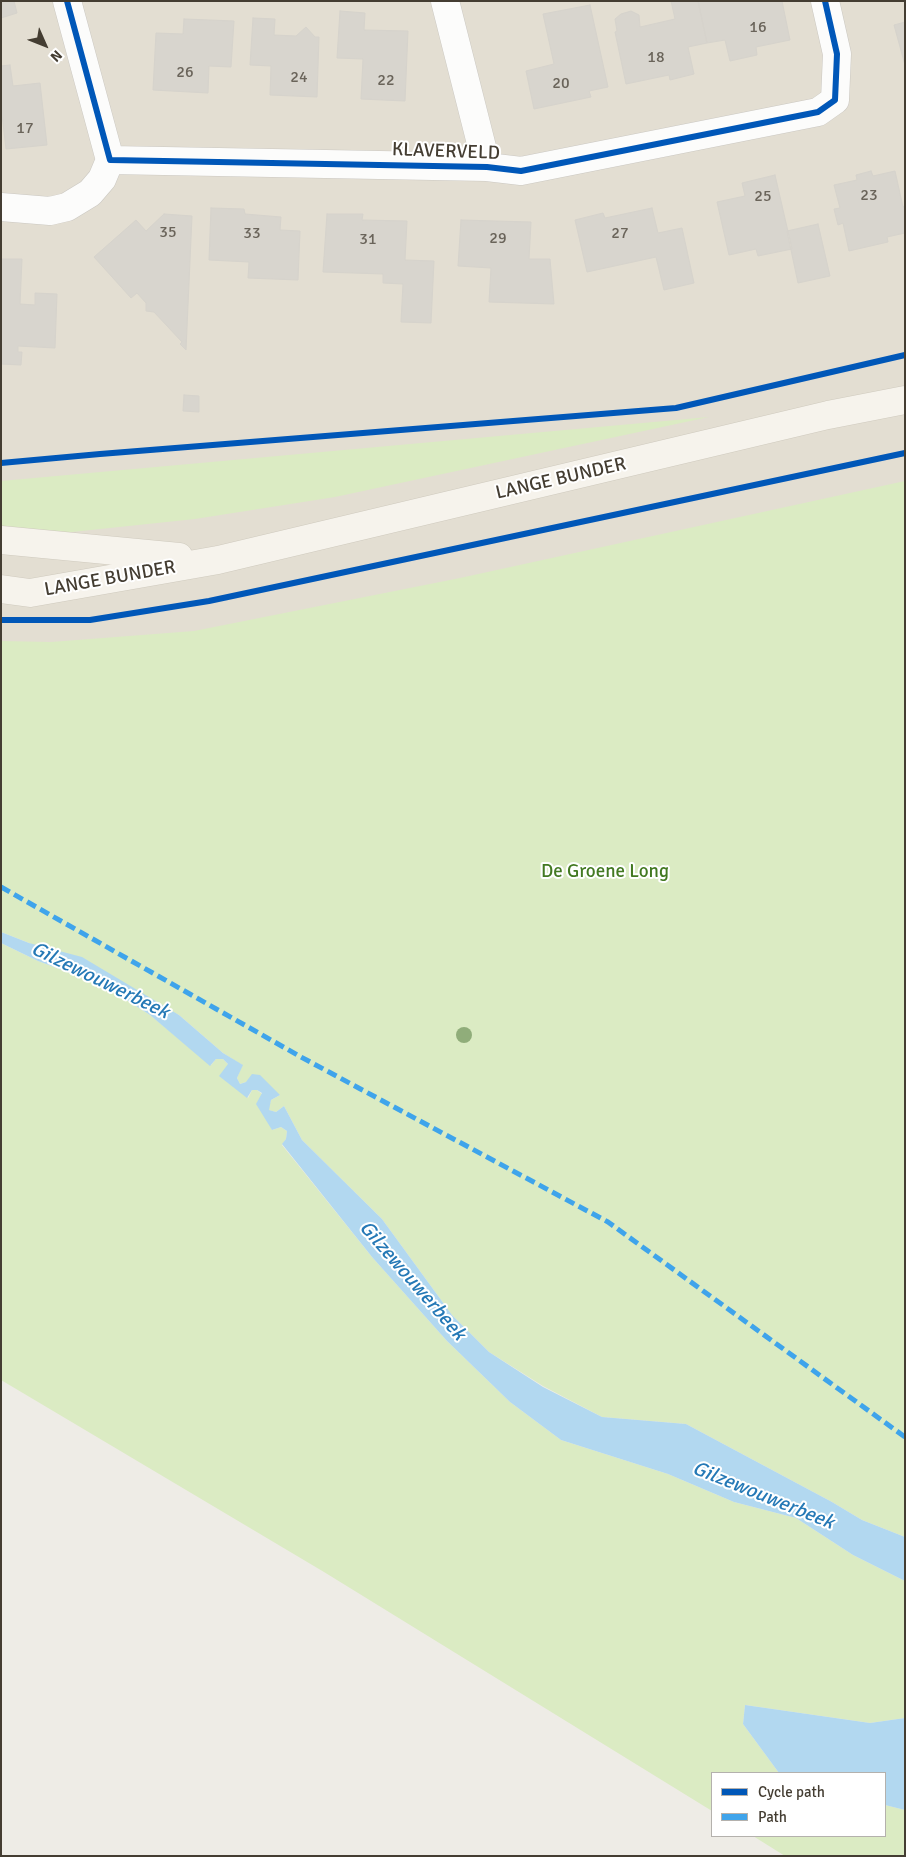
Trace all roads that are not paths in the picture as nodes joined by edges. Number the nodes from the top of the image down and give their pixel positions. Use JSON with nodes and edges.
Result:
{"nodes":[{"id":1,"x":66,"y":1,"type":"edge"},
{"id":2,"x":445,"y":1,"type":"edge"},
{"id":3,"x":825,"y":1,"type":"edge"},
{"id":4,"x":110,"y":160,"type":"junction"},
{"id":5,"x":487,"y":167,"type":"junction"},
{"id":6,"x":1,"y":207,"type":"edge"},
{"id":7,"x":905,"y":400,"type":"edge"},
{"id":8,"x":1,"y":540,"type":"edge"},
{"id":9,"x":218,"y":560,"type":"junction"},
{"id":10,"x":1,"y":589,"type":"edge"}],
"edges":[{"from":1,"to":4,"type":"street"},
{"from":2,"to":5,"type":"street"},
{"from":3,"to":5,"type":"street","name":"KLAVERVELD"},
{"from":4,"to":5,"type":"street","name":"KLAVERVELD"},
{"from":4,"to":6,"type":"street"},
{"from":7,"to":9,"type":"street","name":"LANGE BUNDER"},
{"from":8,"to":9,"type":"street","name":"LANGE BUNDER"},
{"from":9,"to":10,"type":"street","name":"LANGE BUNDER"}]}
